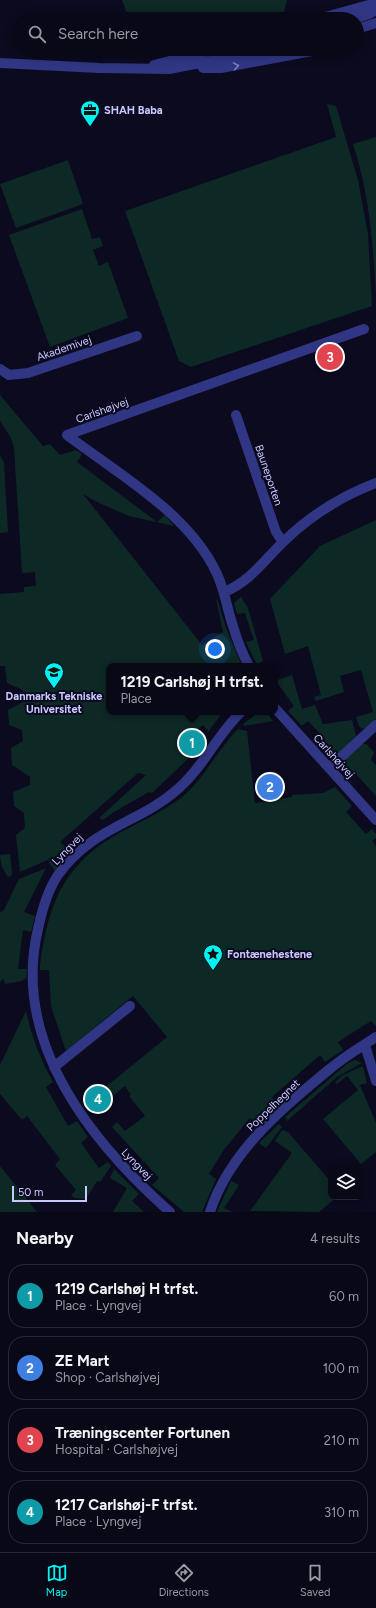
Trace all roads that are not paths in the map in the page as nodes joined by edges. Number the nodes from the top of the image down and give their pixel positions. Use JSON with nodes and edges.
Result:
{"nodes":[{"id":1,"x":376,"y":3,"type":"edge"},
{"id":2,"x":376,"y":10,"type":"edge"},
{"id":3,"x":343,"y":12,"type":"edge"},
{"id":4,"x":364,"y":16,"type":"edge"},
{"id":5,"x":376,"y":23,"type":"edge"},
{"id":6,"x":364,"y":27,"type":"edge"},
{"id":7,"x":192,"y":56,"type":"edge"},
{"id":8,"x":237,"y":56,"type":"edge"},
{"id":9,"x":286,"y":56,"type":"edge"},
{"id":10,"x":0,"y":64,"type":"edge"},
{"id":11,"x":138,"y":68,"type":"junction"},
{"id":12,"x":169,"y":69,"type":"junction"},
{"id":13,"x":364,"y":329,"type":"dead end"},
{"id":14,"x":137,"y":336,"type":"dead end"},
{"id":15,"x":0,"y":369,"type":"edge"},
{"id":16,"x":236,"y":415,"type":"dead end"},
{"id":17,"x":376,"y":483,"type":"edge"},
{"id":18,"x":283,"y":542,"type":"junction"},
{"id":19,"x":224,"y":592,"type":"junction"},
{"id":20,"x":248,"y":663,"type":"edge"},
{"id":21,"x":278,"y":711,"type":"edge"},
{"id":22,"x":239,"y":715,"type":"edge"},
{"id":23,"x":376,"y":725,"type":"edge"},
{"id":24,"x":329,"y":768,"type":"junction"},
{"id":25,"x":376,"y":820,"type":"edge"},
{"id":26,"x":130,"y":1006,"type":"dead end"},
{"id":27,"x":376,"y":1036,"type":"edge"},
{"id":28,"x":365,"y":1045,"type":"junction"},
{"id":29,"x":54,"y":1066,"type":"junction"},
{"id":30,"x":376,"y":1081,"type":"edge"},
{"id":31,"x":170,"y":1212,"type":"edge"},
{"id":32,"x":210,"y":1212,"type":"edge"}],
"edges":[{"from":1,"to":3,"type":"street"},
{"from":2,"to":4,"type":"street"},
{"from":5,"to":6,"type":"street"},
{"from":7,"to":11,"type":"street"},
{"from":8,"to":12,"type":"street"},
{"from":12,"to":9,"type":"street","one_way":true},
{"from":10,"to":11,"type":"street"},
{"from":11,"to":12,"type":"street"},
{"from":13,"to":19,"type":"street","name":"Carlshøjvej"},
{"from":14,"to":15,"type":"street","name":"Akademivej"},
{"from":16,"to":18,"type":"street","name":"Bauneporten"},
{"from":17,"to":18,"type":"street"},
{"from":18,"to":19,"type":"street"},
{"from":19,"to":20,"type":"street","name":"Carlshøjvej"},
{"from":21,"to":24,"type":"street","name":"Carlshøjvej"},
{"from":22,"to":29,"type":"street","name":"Lyngvej"},
{"from":23,"to":24,"type":"street"},
{"from":24,"to":25,"type":"street","name":"Carlshøjvej"},
{"from":26,"to":29,"type":"street"},
{"from":27,"to":28,"type":"street","name":"Poppelhegnet"},
{"from":28,"to":30,"type":"street"},
{"from":28,"to":32,"type":"street","name":"Poppelhegnet"},
{"from":29,"to":31,"type":"street","name":"Lyngvej"}]}
